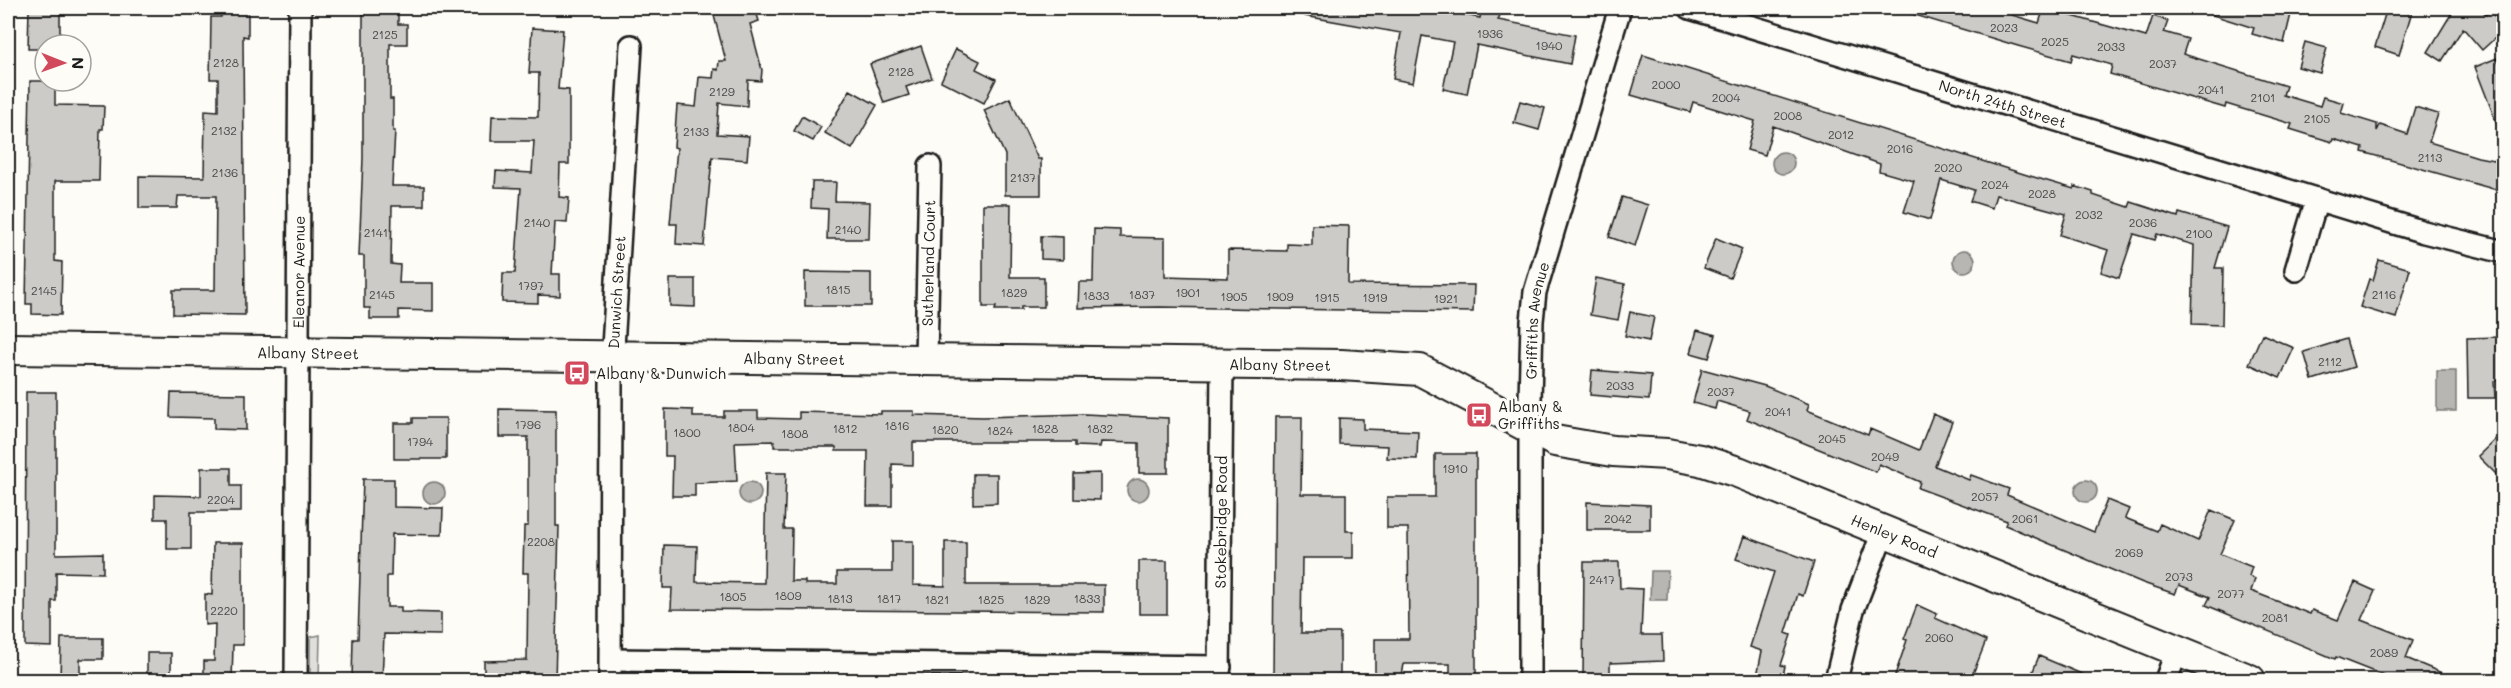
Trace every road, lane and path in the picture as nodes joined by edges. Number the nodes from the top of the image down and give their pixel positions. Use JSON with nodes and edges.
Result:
{"nodes":[{"id":1,"x":300,"y":8,"type":"edge"},
{"id":2,"x":1620,"y":8,"type":"edge"},
{"id":3,"x":1690,"y":8,"type":"edge"},
{"id":4,"x":631,"y":46,"type":"dead end"},
{"id":5,"x":930,"y":166,"type":"dead end"},
{"id":6,"x":2317,"y":199,"type":"junction"},
{"id":7,"x":2504,"y":252,"type":"edge"},
{"id":8,"x":2296,"y":270,"type":"dead end"},
{"id":9,"x":8,"y":349,"type":"edge"},
{"id":10,"x":299,"y":352,"type":"junction"},
{"id":11,"x":612,"y":356,"type":"junction"},
{"id":12,"x":926,"y":359,"type":"junction"},
{"id":13,"x":1222,"y":363,"type":"junction"},
{"id":14,"x":1530,"y":427,"type":"junction"},
{"id":15,"x":1883,"y":532,"type":"junction"},
{"id":16,"x":2177,"y":650,"type":"junction"},
{"id":17,"x":610,"y":670,"type":"edge"},
{"id":18,"x":926,"y":673,"type":"edge"},
{"id":19,"x":1219,"y":674,"type":"edge"},
{"id":20,"x":296,"y":681,"type":"edge"},
{"id":21,"x":1530,"y":681,"type":"edge"},
{"id":22,"x":1836,"y":681,"type":"edge"},
{"id":23,"x":2166,"y":681,"type":"edge"},
{"id":24,"x":2250,"y":681,"type":"edge"}],
"edges":[{"from":1,"to":10,"type":"street","name":"Eleanor Avenue"},
{"from":2,"to":14,"type":"street","name":"Griffiths Avenue"},
{"from":3,"to":6,"type":"street","name":"North 24th Street"},
{"from":4,"to":11,"type":"street","name":"Dunwich Street"},
{"from":5,"to":12,"type":"street","name":"Sutherland Court"},
{"from":6,"to":7,"type":"street","name":"North 24th Street"},
{"from":6,"to":8,"type":"street"},
{"from":9,"to":10,"type":"street","name":"Albany Street"},
{"from":10,"to":11,"type":"street","name":"Albany Street"},
{"from":10,"to":20,"type":"street","name":"Eleanor Avenue"},
{"from":11,"to":12,"type":"street","name":"Albany Street"},
{"from":11,"to":17,"type":"street","name":"Dunwich Street"},
{"from":12,"to":13,"type":"street","name":"Albany Street"},
{"from":13,"to":14,"type":"street","name":"Albany Street"},
{"from":13,"to":19,"type":"street","name":"Stokebridge Road"},
{"from":14,"to":15,"type":"street","name":"Henley Road"},
{"from":14,"to":21,"type":"street","name":"Griffiths Avenue"},
{"from":15,"to":16,"type":"street","name":"Henley Road"},
{"from":15,"to":22,"type":"street"},
{"from":16,"to":23,"type":"street"},
{"from":16,"to":24,"type":"street","name":"Henley Road"},
{"from":17,"to":18,"type":"street"},
{"from":18,"to":19,"type":"street"}]}
